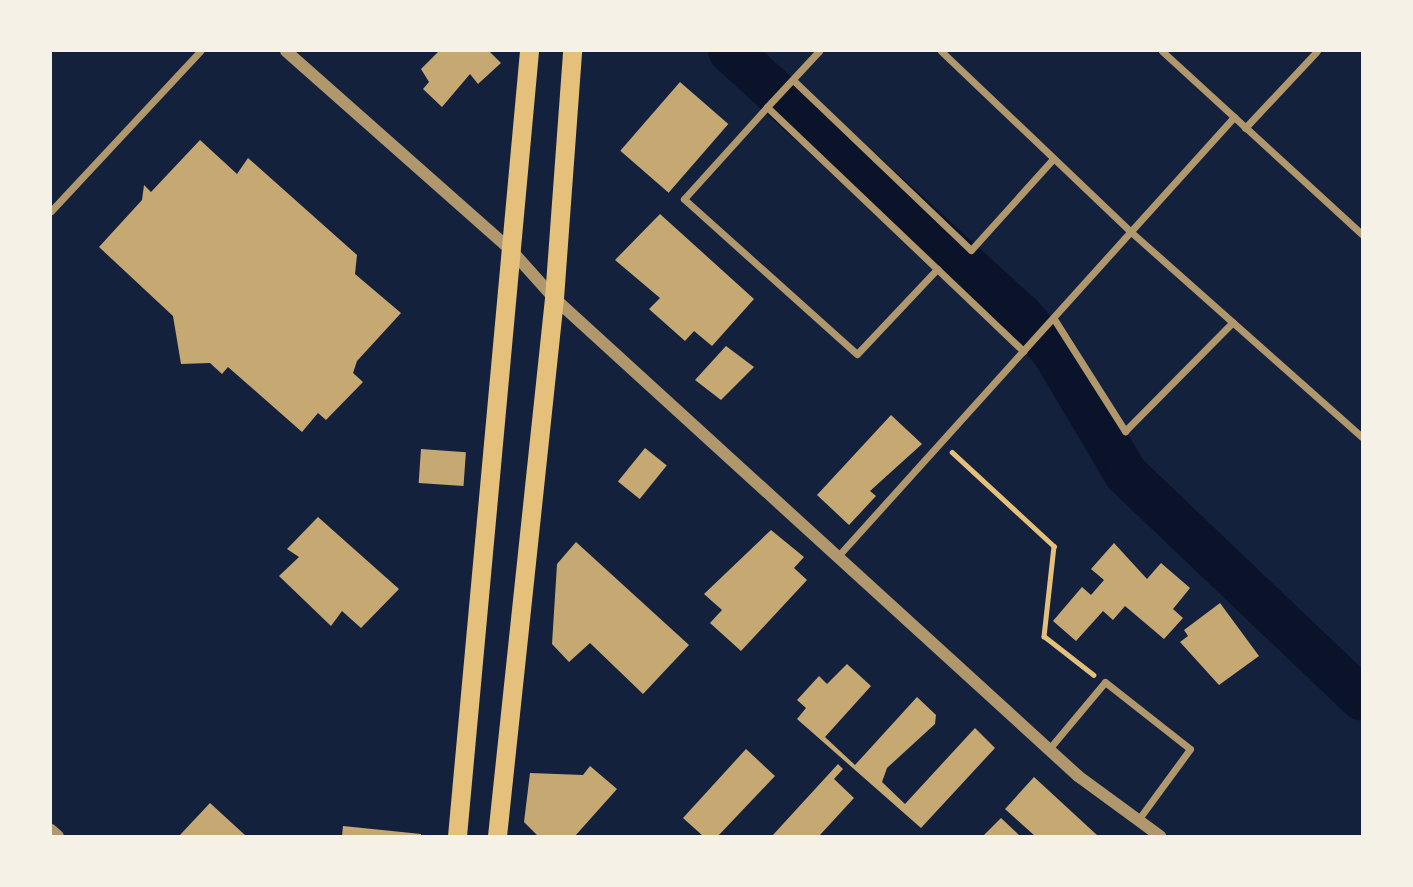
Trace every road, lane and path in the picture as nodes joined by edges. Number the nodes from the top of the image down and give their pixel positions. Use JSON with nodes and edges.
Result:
{"nodes":[{"id":1,"x":200,"y":51,"type":"edge"},
{"id":2,"x":286,"y":51,"type":"edge"},
{"id":3,"x":529,"y":51,"type":"edge"},
{"id":4,"x":572,"y":51,"type":"edge"},
{"id":5,"x":820,"y":51,"type":"edge"},
{"id":6,"x":941,"y":51,"type":"edge"},
{"id":7,"x":1161,"y":51,"type":"edge"},
{"id":8,"x":1317,"y":51,"type":"edge"},
{"id":9,"x":790,"y":83,"type":"junction"},
{"id":10,"x":766,"y":107,"type":"junction"},
{"id":11,"x":1234,"y":117,"type":"junction"},
{"id":12,"x":1245,"y":128,"type":"junction"},
{"id":13,"x":1053,"y":159,"type":"junction"},
{"id":14,"x":51,"y":211,"type":"edge"},
{"id":15,"x":1131,"y":232,"type":"junction"},
{"id":16,"x":1362,"y":234,"type":"edge"},
{"id":17,"x":511,"y":250,"type":"junction"},
{"id":18,"x":937,"y":270,"type":"junction"},
{"id":19,"x":554,"y":298,"type":"junction"},
{"id":20,"x":1054,"y":319,"type":"junction"},
{"id":21,"x":1233,"y":322,"type":"junction"},
{"id":22,"x":1023,"y":351,"type":"junction"},
{"id":23,"x":1362,"y":437,"type":"edge"},
{"id":24,"x":941,"y":442,"type":"junction"},
{"id":25,"x":839,"y":555,"type":"junction"},
{"id":26,"x":1105,"y":682,"type":"junction"},
{"id":27,"x":1049,"y":749,"type":"junction"},
{"id":28,"x":1138,"y":820,"type":"junction"},
{"id":29,"x":51,"y":830,"type":"edge"},
{"id":30,"x":58,"y":836,"type":"edge"},
{"id":31,"x":457,"y":836,"type":"edge"},
{"id":32,"x":497,"y":836,"type":"edge"},
{"id":33,"x":1160,"y":836,"type":"edge"}],
"edges":[{"from":1,"to":14,"type":"street"},
{"from":2,"to":17,"type":"street"},
{"from":3,"to":17,"type":"highway"},
{"from":4,"to":19,"type":"highway"},
{"from":5,"to":9,"type":"street"},
{"from":6,"to":13,"type":"street"},
{"from":7,"to":11,"type":"street"},
{"from":8,"to":12,"type":"street"},
{"from":9,"to":10,"type":"street"},
{"from":9,"to":13,"type":"street"},
{"from":10,"to":18,"type":"street"},
{"from":10,"to":18,"type":"street"},
{"from":11,"to":12,"type":"street"},
{"from":11,"to":15,"type":"street"},
{"from":12,"to":16,"type":"street"},
{"from":13,"to":15,"type":"street"},
{"from":15,"to":20,"type":"street"},
{"from":15,"to":21,"type":"street"},
{"from":17,"to":19,"type":"street"},
{"from":17,"to":31,"type":"highway"},
{"from":18,"to":22,"type":"street"},
{"from":19,"to":25,"type":"street"},
{"from":19,"to":32,"type":"highway"},
{"from":20,"to":21,"type":"street"},
{"from":20,"to":22,"type":"street"},
{"from":21,"to":23,"type":"street"},
{"from":22,"to":24,"type":"street"},
{"from":24,"to":25,"type":"street"},
{"from":24,"to":26,"type":"path"},
{"from":25,"to":27,"type":"street"},
{"from":26,"to":27,"type":"street"},
{"from":26,"to":28,"type":"street"},
{"from":27,"to":28,"type":"street"},
{"from":28,"to":33,"type":"street"},
{"from":29,"to":30,"type":"street"}]}
